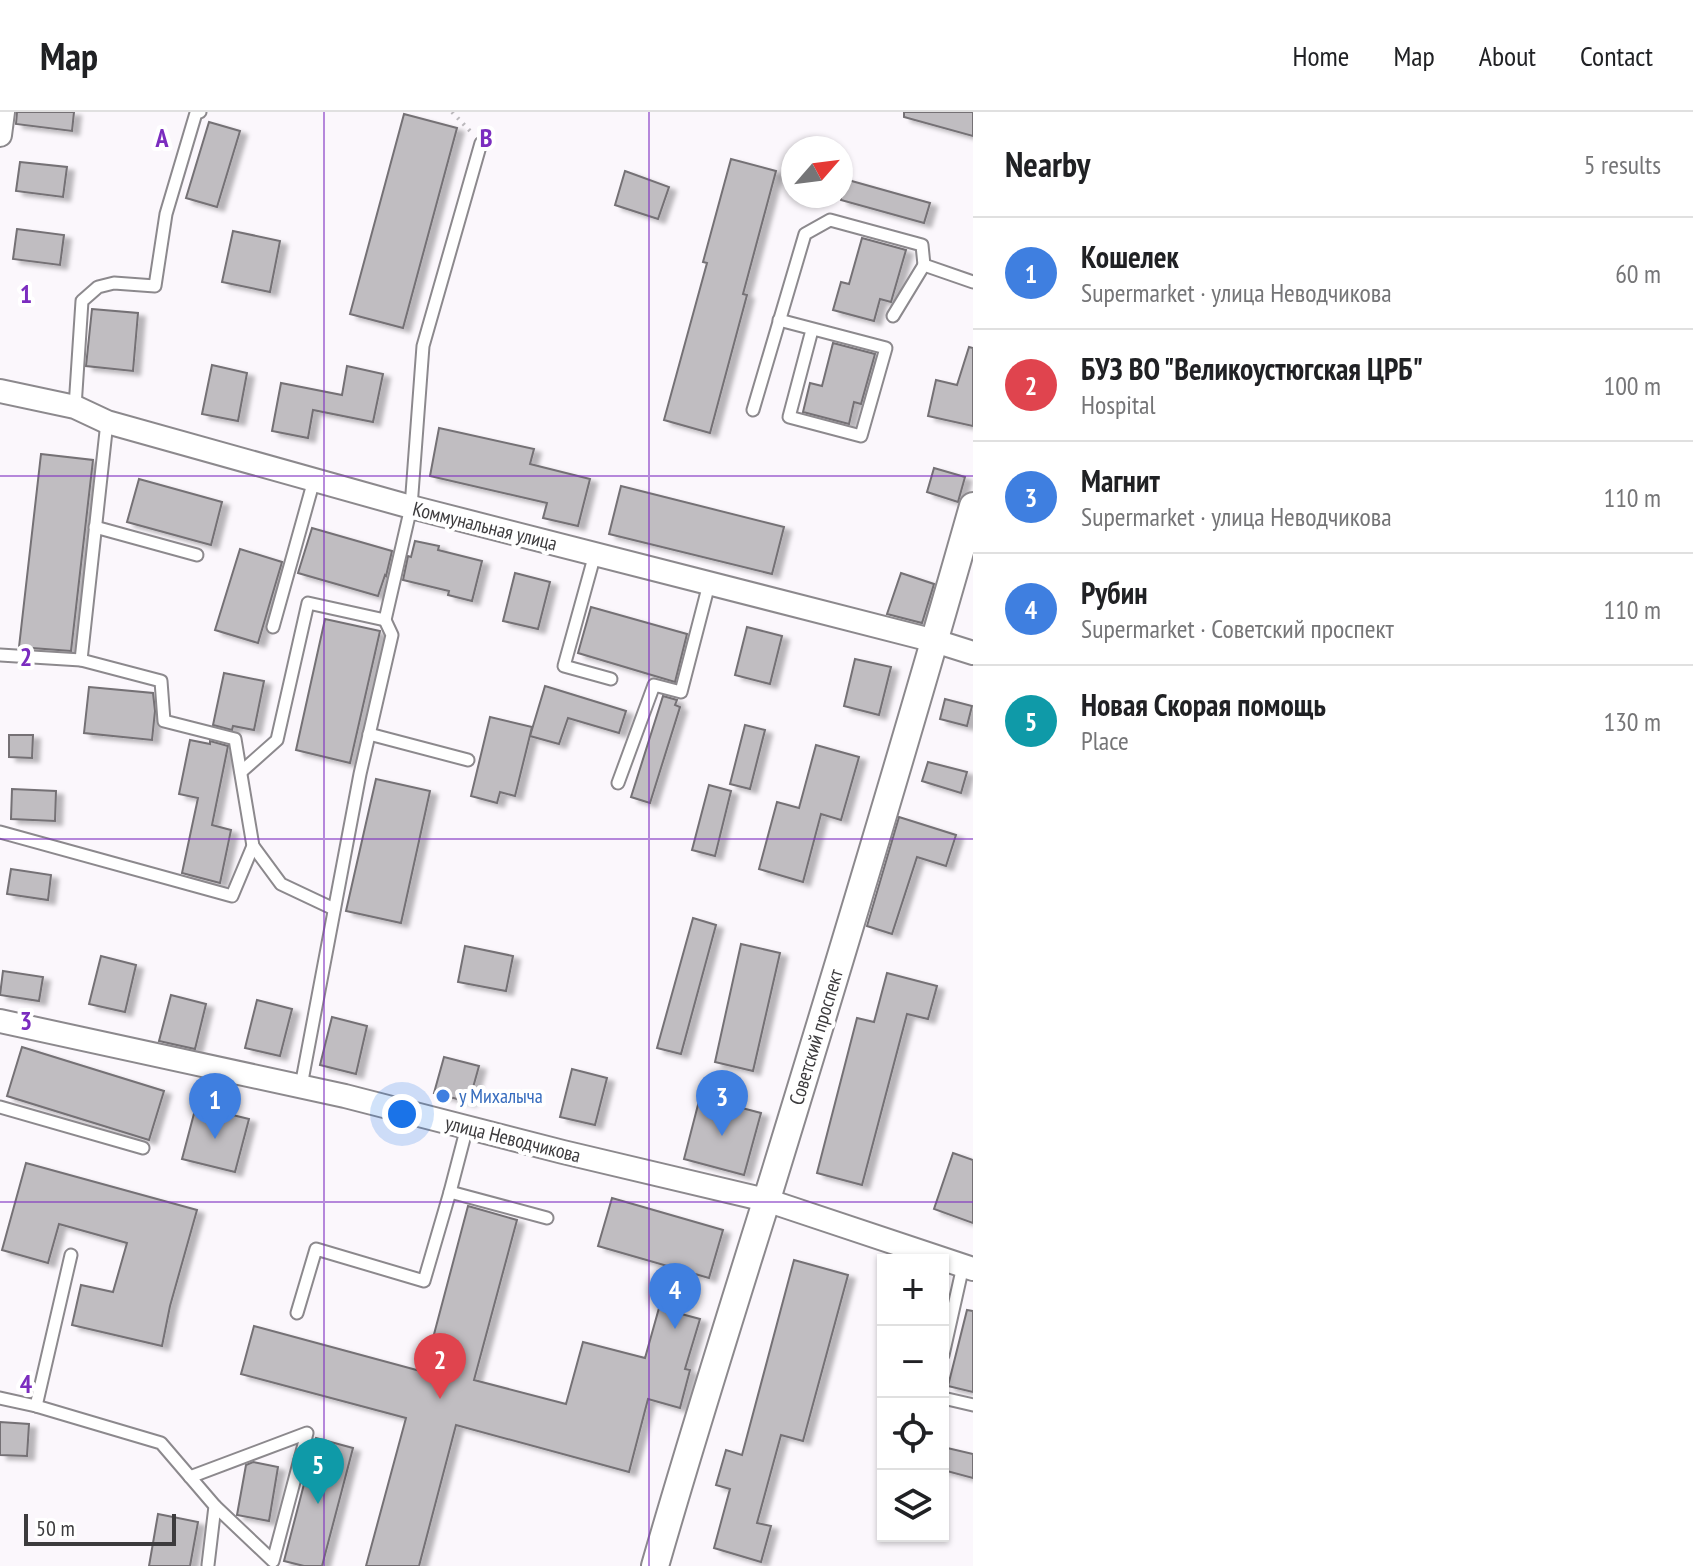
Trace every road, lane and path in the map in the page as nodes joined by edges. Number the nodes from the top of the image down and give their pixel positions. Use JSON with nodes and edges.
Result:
{"nodes":[{"id":1,"x":3,"y":112,"type":"edge"},
{"id":2,"x":200,"y":112,"type":"edge"},
{"id":3,"x":452,"y":112,"type":"edge"},
{"id":4,"x":0,"y":135,"type":"edge"},
{"id":5,"x":481,"y":143,"type":"joint"},
{"id":6,"x":924,"y":265,"type":"junction"},
{"id":7,"x":973,"y":282,"type":"edge"},
{"id":8,"x":893,"y":316,"type":"dead end"},
{"id":9,"x":779,"y":320,"type":"junction"},
{"id":10,"x":812,"y":330,"type":"junction"},
{"id":11,"x":0,"y":391,"type":"edge"},
{"id":12,"x":75,"y":407,"type":"junction"},
{"id":13,"x":753,"y":410,"type":"dead end"},
{"id":14,"x":107,"y":422,"type":"junction"},
{"id":15,"x":314,"y":480,"type":"junction"},
{"id":16,"x":973,"y":506,"type":"edge"},
{"id":17,"x":411,"y":507,"type":"junction"},
{"id":18,"x":95,"y":527,"type":"junction"},
{"id":19,"x":595,"y":554,"type":"junction"},
{"id":20,"x":197,"y":555,"type":"dead end"},
{"id":21,"x":709,"y":584,"type":"junction"},
{"id":22,"x":385,"y":620,"type":"junction"},
{"id":23,"x":273,"y":627,"type":"dead end"},
{"id":24,"x":935,"y":641,"type":"junction"},
{"id":25,"x":973,"y":653,"type":"edge"},
{"id":26,"x":0,"y":655,"type":"edge"},
{"id":27,"x":81,"y":660,"type":"junction"},
{"id":28,"x":611,"y":679,"type":"dead end"},
{"id":29,"x":369,"y":734,"type":"junction"},
{"id":30,"x":468,"y":760,"type":"dead end"},
{"id":31,"x":241,"y":772,"type":"junction"},
{"id":32,"x":618,"y":783,"type":"dead end"},
{"id":33,"x":0,"y":832,"type":"edge"},
{"id":34,"x":253,"y":846,"type":"junction"},
{"id":35,"x":334,"y":909,"type":"junction"},
{"id":36,"x":0,"y":1021,"type":"edge"},
{"id":37,"x":301,"y":1086,"type":"junction"},
{"id":38,"x":0,"y":1107,"type":"edge"},
{"id":39,"x":467,"y":1127,"type":"junction"},
{"id":40,"x":143,"y":1148,"type":"dead end"},
{"id":41,"x":450,"y":1192,"type":"junction"},
{"id":42,"x":766,"y":1200,"type":"junction"},
{"id":43,"x":547,"y":1218,"type":"dead end"},
{"id":44,"x":71,"y":1255,"type":"dead end"},
{"id":45,"x":968,"y":1267,"type":"edge"},
{"id":46,"x":297,"y":1313,"type":"dead end"},
{"id":47,"x":949,"y":1334,"type":"edge"},
{"id":48,"x":0,"y":1398,"type":"edge"},
{"id":49,"x":949,"y":1399,"type":"edge"},
{"id":50,"x":973,"y":1405,"type":"edge"},
{"id":51,"x":36,"y":1406,"type":"junction"},
{"id":52,"x":190,"y":1477,"type":"junction"},
{"id":53,"x":215,"y":1506,"type":"junction"},
{"id":54,"x":208,"y":1565,"type":"edge"},
{"id":55,"x":655,"y":1566,"type":"edge"}],
"edges":[{"from":1,"to":4,"type":"street"},
{"from":2,"to":12,"type":"lane"},
{"from":3,"to":5,"type":"path"},
{"from":5,"to":17,"type":"lane"},
{"from":6,"to":7,"type":"lane"},
{"from":6,"to":8,"type":"lane"},
{"from":6,"to":9,"type":"lane"},
{"from":9,"to":10,"type":"lane"},
{"from":9,"to":13,"type":"lane"},
{"from":10,"to":10,"type":"lane"},
{"from":11,"to":12,"type":"street","name":"Коммунальная улица"},
{"from":12,"to":14,"type":"street","name":"Коммунальная улица"},
{"from":14,"to":15,"type":"street","name":"Коммунальная улица"},
{"from":14,"to":18,"type":"lane"},
{"from":15,"to":17,"type":"street","name":"Коммунальная улица"},
{"from":15,"to":23,"type":"lane"},
{"from":16,"to":24,"type":"street","name":"Советский проспект"},
{"from":17,"to":19,"type":"street","name":"Коммунальная улица"},
{"from":17,"to":22,"type":"lane"},
{"from":18,"to":20,"type":"lane"},
{"from":18,"to":27,"type":"lane"},
{"from":19,"to":21,"type":"street","name":"Коммунальная улица"},
{"from":19,"to":28,"type":"lane"},
{"from":21,"to":24,"type":"street","name":"Коммунальная улица"},
{"from":21,"to":32,"type":"lane"},
{"from":22,"to":29,"type":"lane"},
{"from":22,"to":31,"type":"lane"},
{"from":24,"to":25,"type":"street","name":"Коммунальная улица"},
{"from":24,"to":42,"type":"street","name":"Советский проспект"},
{"from":26,"to":27,"type":"lane"},
{"from":27,"to":31,"type":"lane"},
{"from":29,"to":30,"type":"lane"},
{"from":29,"to":35,"type":"lane"},
{"from":31,"to":34,"type":"lane"},
{"from":33,"to":34,"type":"lane"},
{"from":34,"to":35,"type":"lane"},
{"from":35,"to":37,"type":"lane"},
{"from":36,"to":37,"type":"street","name":"улица Неводчикова"},
{"from":37,"to":39,"type":"street","name":"улица Неводчикова"},
{"from":38,"to":40,"type":"lane"},
{"from":39,"to":41,"type":"lane"},
{"from":39,"to":42,"type":"street","name":"улица Неводчикова"},
{"from":41,"to":43,"type":"lane"},
{"from":41,"to":46,"type":"lane"},
{"from":42,"to":45,"type":"street","name":"улица Неводчикова"},
{"from":42,"to":55,"type":"street","name":"Советский проспект"},
{"from":44,"to":51,"type":"lane"},
{"from":45,"to":47,"type":"lane"},
{"from":48,"to":51,"type":"lane"},
{"from":49,"to":50,"type":"lane"},
{"from":51,"to":52,"type":"lane"},
{"from":52,"to":53,"type":"lane"},
{"from":52,"to":53,"type":"lane"},
{"from":53,"to":54,"type":"lane"}]}
